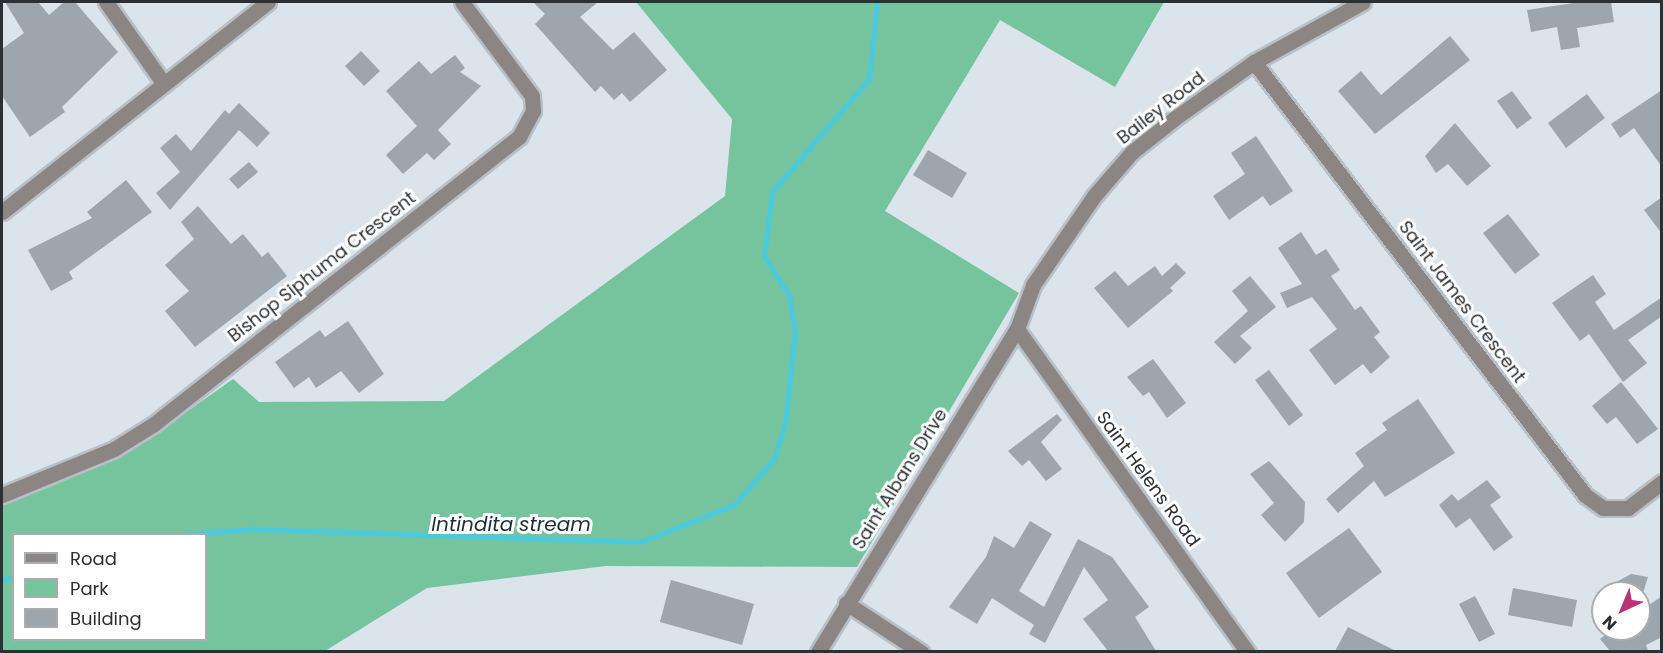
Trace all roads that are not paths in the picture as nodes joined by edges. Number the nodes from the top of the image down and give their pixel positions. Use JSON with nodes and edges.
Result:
{"nodes":[{"id":1,"x":106,"y":2,"type":"edge"},
{"id":2,"x":268,"y":2,"type":"edge"},
{"id":3,"x":462,"y":2,"type":"edge"},
{"id":4,"x":1364,"y":2,"type":"edge"},
{"id":5,"x":1254,"y":62,"type":"junction"},
{"id":6,"x":164,"y":84,"type":"junction"},
{"id":7,"x":2,"y":212,"type":"edge"},
{"id":8,"x":1017,"y":329,"type":"junction"},
{"id":9,"x":1662,"y":482,"type":"edge"},
{"id":10,"x":2,"y":495,"type":"edge"},
{"id":11,"x":846,"y":603,"type":"junction"},
{"id":12,"x":818,"y":651,"type":"edge"},
{"id":13,"x":921,"y":651,"type":"edge"},
{"id":14,"x":1247,"y":651,"type":"edge"}],
"edges":[{"from":1,"to":6,"type":"street"},
{"from":2,"to":6,"type":"street"},
{"from":3,"to":10,"type":"street","name":"Bishop Siphuma Crescent"},
{"from":4,"to":5,"type":"street","name":"Bailey Road"},
{"from":5,"to":8,"type":"street","name":"Bailey Road"},
{"from":5,"to":9,"type":"street","name":"Saint James Crescent"},
{"from":6,"to":7,"type":"street"},
{"from":8,"to":11,"type":"street","name":"Saint Albans Drive"},
{"from":8,"to":14,"type":"street","name":"Saint Helens Road"},
{"from":11,"to":12,"type":"street","name":"Saint Albans Drive"},
{"from":11,"to":13,"type":"street"}]}
